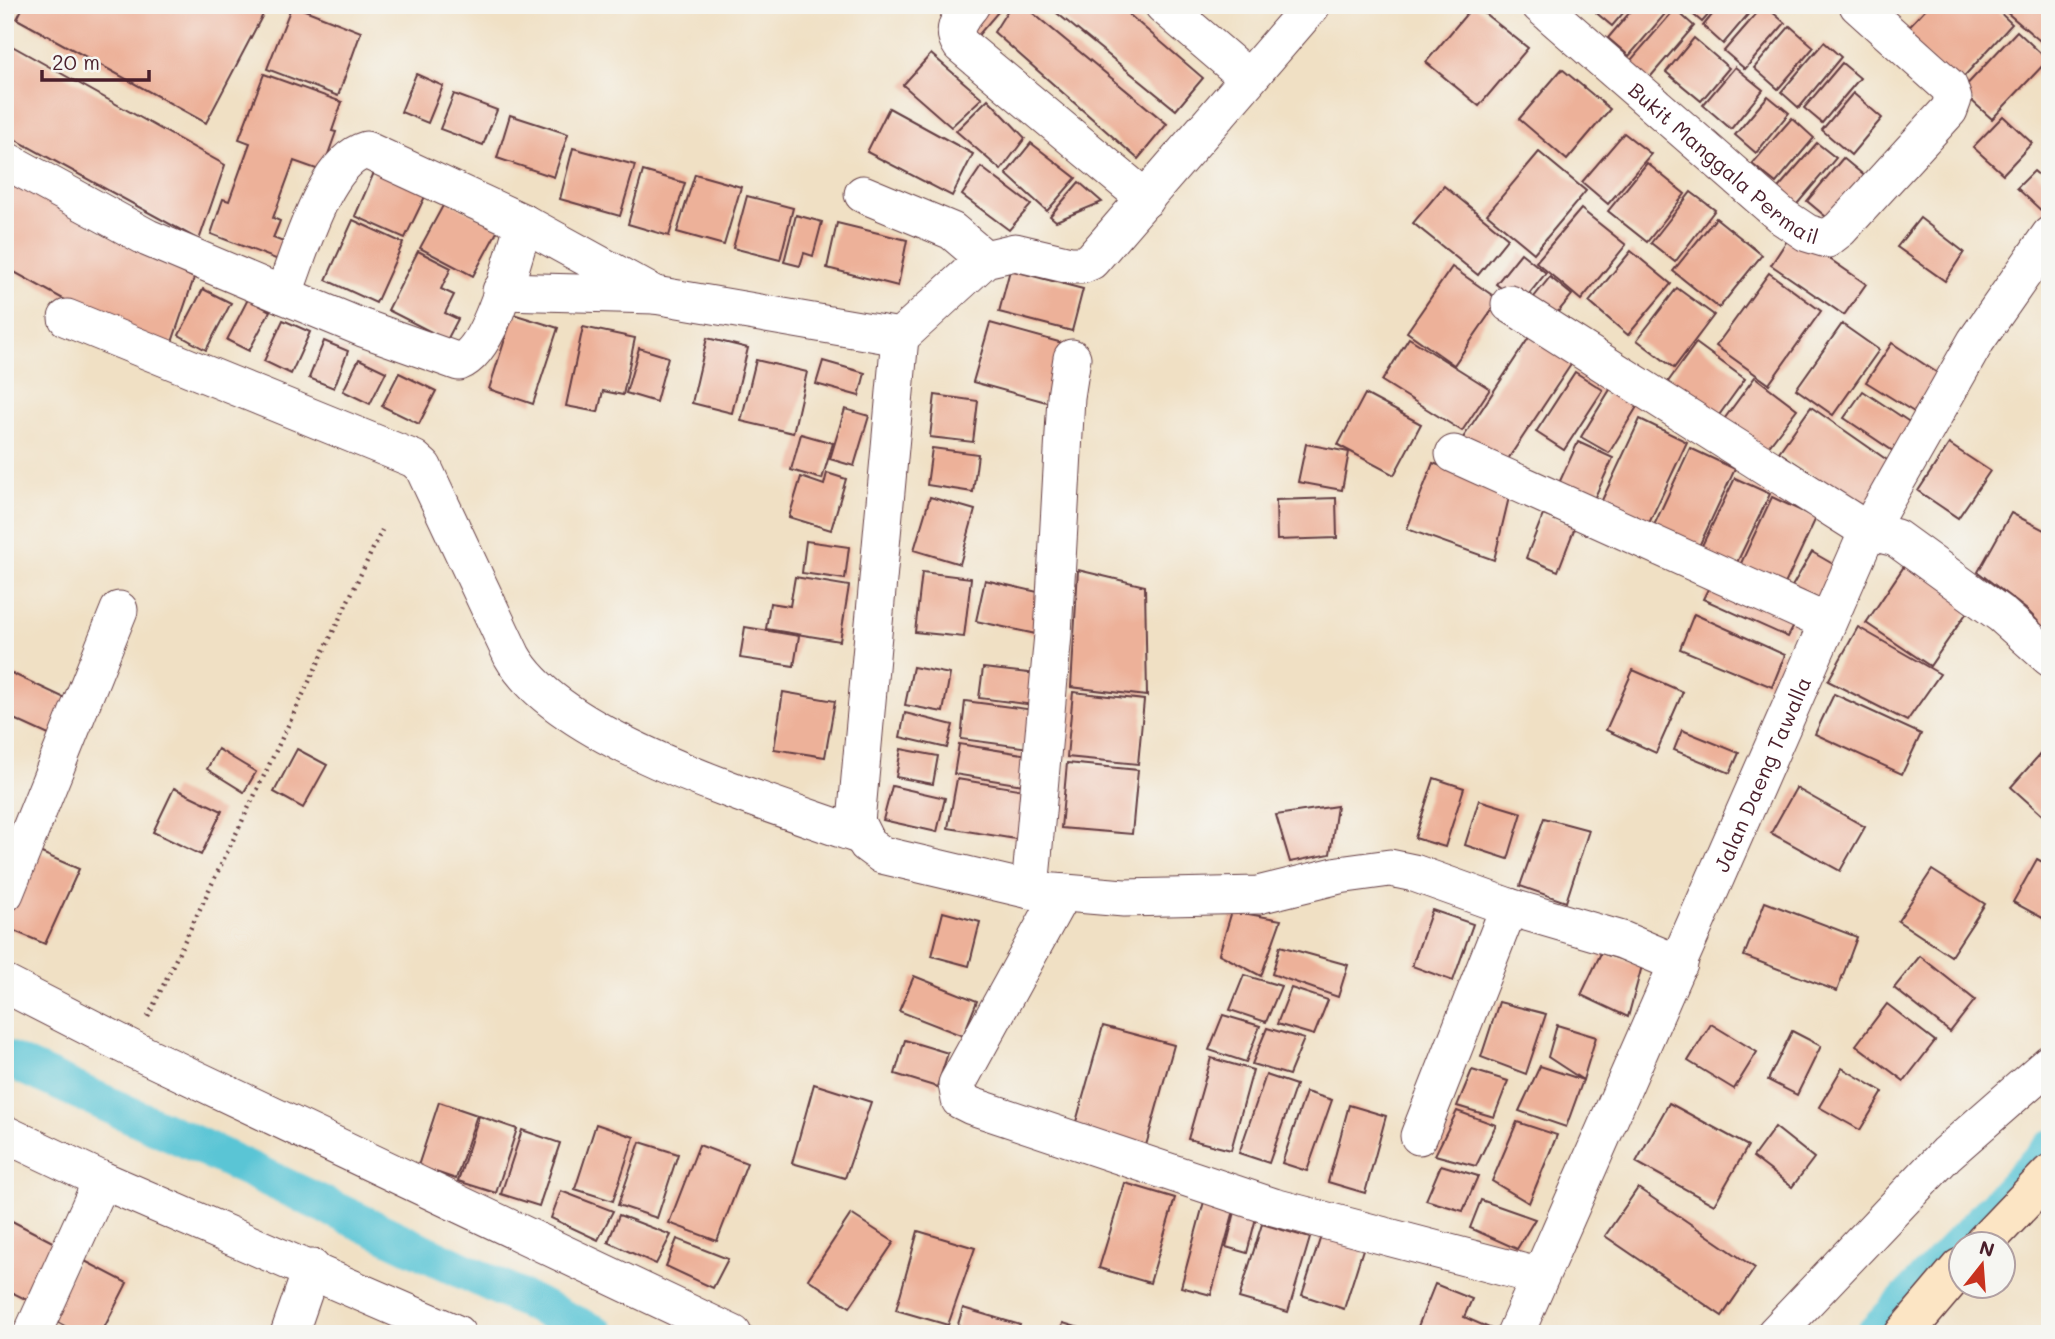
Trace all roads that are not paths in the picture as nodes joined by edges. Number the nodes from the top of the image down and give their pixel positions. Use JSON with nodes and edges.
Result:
{"nodes":[{"id":1,"x":971,"y":5,"type":"edge"},
{"id":2,"x":1163,"y":5,"type":"edge"},
{"id":3,"x":1312,"y":5,"type":"edge"},
{"id":4,"x":1541,"y":5,"type":"edge"},
{"id":5,"x":1868,"y":9,"type":"edge"},
{"id":6,"x":1247,"y":77,"type":"junction"},
{"id":7,"x":5,"y":160,"type":"edge"},
{"id":8,"x":863,"y":194,"type":"dead end"},
{"id":9,"x":1146,"y":199,"type":"junction"},
{"id":10,"x":524,"y":223,"type":"junction"},
{"id":11,"x":2050,"y":235,"type":"edge"},
{"id":12,"x":985,"y":259,"type":"junction"},
{"id":13,"x":501,"y":291,"type":"junction"},
{"id":14,"x":283,"y":295,"type":"junction"},
{"id":15,"x":655,"y":295,"type":"junction"},
{"id":16,"x":1510,"y":304,"type":"dead end"},
{"id":17,"x":68,"y":318,"type":"dead end"},
{"id":18,"x":900,"y":337,"type":"junction"},
{"id":19,"x":1072,"y":358,"type":"dead end"},
{"id":20,"x":1454,"y":454,"type":"dead end"},
{"id":21,"x":1868,"y":531,"type":"junction"},
{"id":22,"x":119,"y":610,"type":"dead end"},
{"id":23,"x":1826,"y":622,"type":"junction"},
{"id":24,"x":2050,"y":657,"type":"edge"},
{"id":25,"x":861,"y":836,"type":"junction"},
{"id":26,"x":1046,"y":892,"type":"junction"},
{"id":27,"x":5,"y":893,"type":"edge"},
{"id":28,"x":1509,"y":907,"type":"junction"},
{"id":29,"x":1679,"y":964,"type":"junction"},
{"id":30,"x":5,"y":984,"type":"edge"},
{"id":31,"x":2050,"y":1063,"type":"edge"},
{"id":32,"x":5,"y":1134,"type":"edge"},
{"id":33,"x":1419,"y":1136,"type":"dead end"},
{"id":34,"x":2050,"y":1174,"type":"edge"},
{"id":35,"x":102,"y":1180,"type":"junction"},
{"id":36,"x":1996,"y":1230,"type":"edge"},
{"id":37,"x":312,"y":1268,"type":"junction"},
{"id":38,"x":1538,"y":1276,"type":"junction"},
{"id":39,"x":1946,"y":1285,"type":"edge"},
{"id":40,"x":32,"y":1334,"type":"edge"},
{"id":41,"x":289,"y":1334,"type":"edge"},
{"id":42,"x":457,"y":1334,"type":"edge"},
{"id":43,"x":733,"y":1334,"type":"edge"},
{"id":44,"x":1515,"y":1334,"type":"edge"},
{"id":45,"x":1775,"y":1334,"type":"edge"},
{"id":46,"x":1904,"y":1334,"type":"edge"}],
"edges":[{"from":1,"to":9,"type":"street"},
{"from":2,"to":6,"type":"street"},
{"from":3,"to":6,"type":"street"},
{"from":4,"to":5,"type":"street","name":"Bukit Manggala Permail"},
{"from":6,"to":9,"type":"street"},
{"from":7,"to":14,"type":"street"},
{"from":8,"to":12,"type":"street"},
{"from":9,"to":12,"type":"street"},
{"from":10,"to":13,"type":"street"},
{"from":10,"to":14,"type":"street"},
{"from":10,"to":15,"type":"street"},
{"from":11,"to":21,"type":"street","name":"Jalan Daeng Tawalla"},
{"from":12,"to":18,"type":"street"},
{"from":13,"to":14,"type":"street"},
{"from":13,"to":15,"type":"street"},
{"from":15,"to":18,"type":"street"},
{"from":16,"to":21,"type":"street"},
{"from":17,"to":25,"type":"street"},
{"from":18,"to":25,"type":"street"},
{"from":19,"to":26,"type":"street"},
{"from":20,"to":23,"type":"street"},
{"from":21,"to":23,"type":"street","name":"Jalan Daeng Tawalla"},
{"from":21,"to":24,"type":"street"},
{"from":22,"to":27,"type":"street"},
{"from":23,"to":29,"type":"street","name":"Jalan Daeng Tawalla"},
{"from":25,"to":26,"type":"street"},
{"from":26,"to":28,"type":"street"},
{"from":26,"to":38,"type":"street"},
{"from":28,"to":29,"type":"street"},
{"from":28,"to":33,"type":"street"},
{"from":29,"to":38,"type":"street","name":"Jalan Daeng Tawalla"},
{"from":30,"to":43,"type":"street"},
{"from":31,"to":45,"type":"street"},
{"from":32,"to":35,"type":"street"},
{"from":34,"to":36,"type":"street"},
{"from":35,"to":37,"type":"street"},
{"from":35,"to":40,"type":"street"},
{"from":37,"to":41,"type":"street"},
{"from":37,"to":42,"type":"street"},
{"from":38,"to":44,"type":"street","name":"Jalan Daeng Tawalla"},
{"from":39,"to":46,"type":"street"}]}
